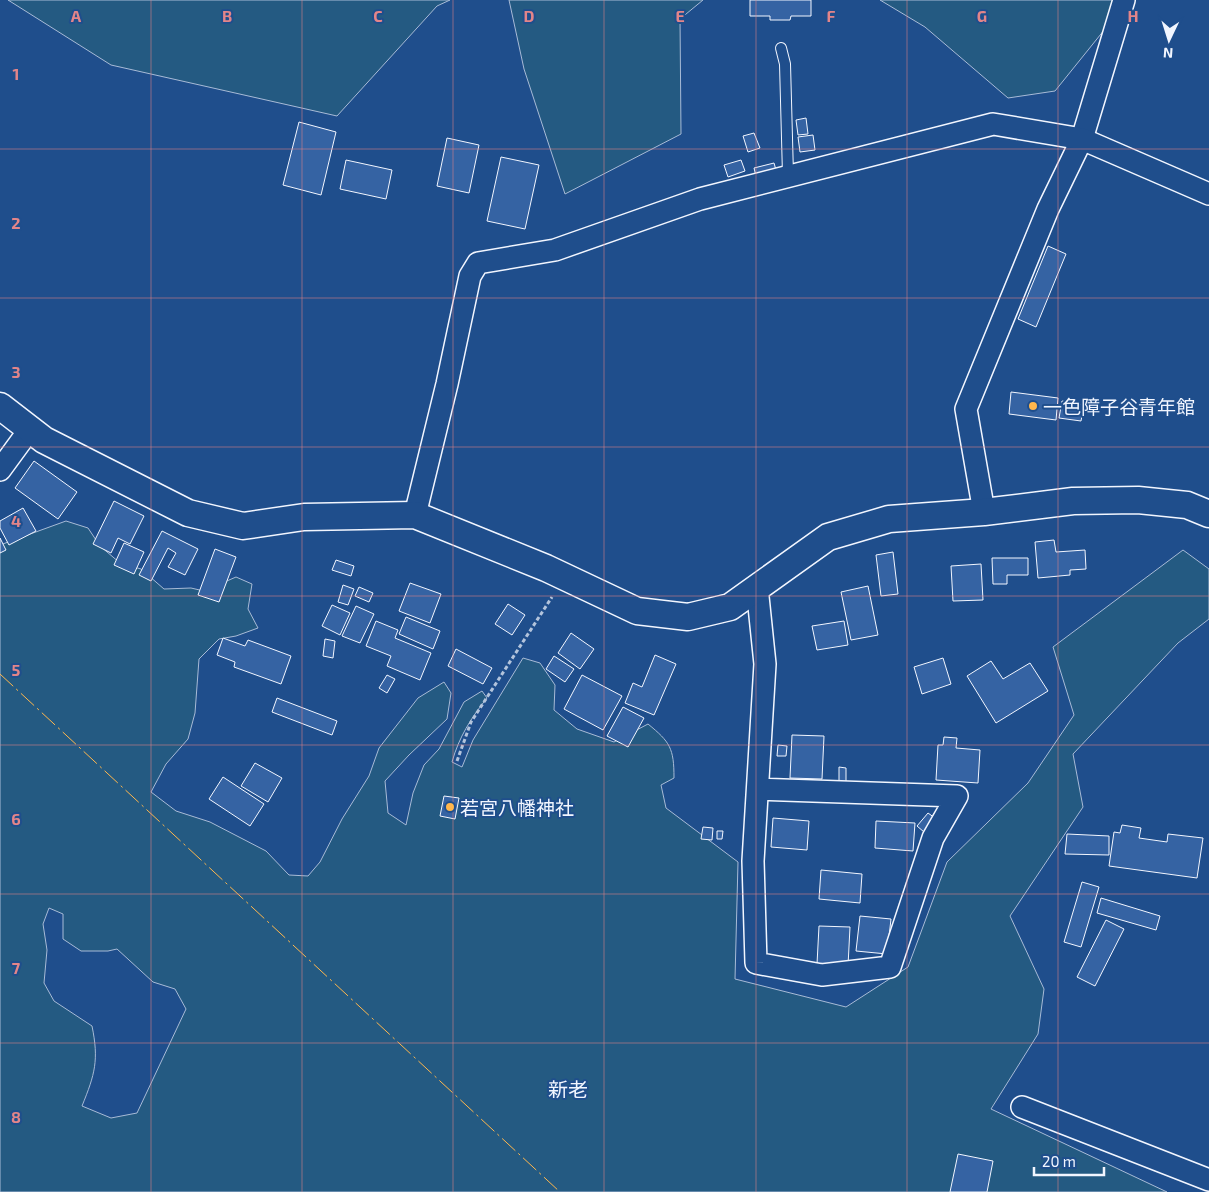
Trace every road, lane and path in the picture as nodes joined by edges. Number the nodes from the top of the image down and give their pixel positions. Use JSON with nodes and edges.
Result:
{"nodes":[{"id":1,"x":1124,"y":0,"type":"edge"},
{"id":2,"x":781,"y":48,"type":"dead end"},
{"id":3,"x":1082,"y":139,"type":"junction"},
{"id":4,"x":788,"y":175,"type":"junction"},
{"id":5,"x":1209,"y":194,"type":"edge"},
{"id":6,"x":0,"y":406,"type":"edge"},
{"id":7,"x":30,"y":429,"type":"junction"},
{"id":8,"x":0,"y":470,"type":"edge"},
{"id":9,"x":984,"y":512,"type":"junction"},
{"id":10,"x":1209,"y":514,"type":"edge"},
{"id":11,"x":415,"y":515,"type":"junction"},
{"id":12,"x":562,"y":576,"type":"junction"},
{"id":13,"x":757,"y":586,"type":"junction"},
{"id":14,"x":457,"y":761,"type":"dead end"},
{"id":15,"x":758,"y":789,"type":"junction"},
{"id":16,"x":1022,"y":1107,"type":"dead end"},
{"id":17,"x":1209,"y":1180,"type":"edge"}],
"edges":[{"from":1,"to":3,"type":"street"},
{"from":2,"to":4,"type":"lane"},
{"from":3,"to":4,"type":"street"},
{"from":3,"to":5,"type":"street"},
{"from":3,"to":9,"type":"street"},
{"from":4,"to":11,"type":"street"},
{"from":6,"to":7,"type":"street"},
{"from":7,"to":8,"type":"street"},
{"from":7,"to":11,"type":"street"},
{"from":9,"to":10,"type":"street"},
{"from":9,"to":13,"type":"street"},
{"from":11,"to":12,"type":"street"},
{"from":12,"to":13,"type":"street"},
{"from":12,"to":14,"type":"path"},
{"from":13,"to":15,"type":"street"},
{"from":15,"to":15,"type":"street"},
{"from":16,"to":17,"type":"street"}]}
